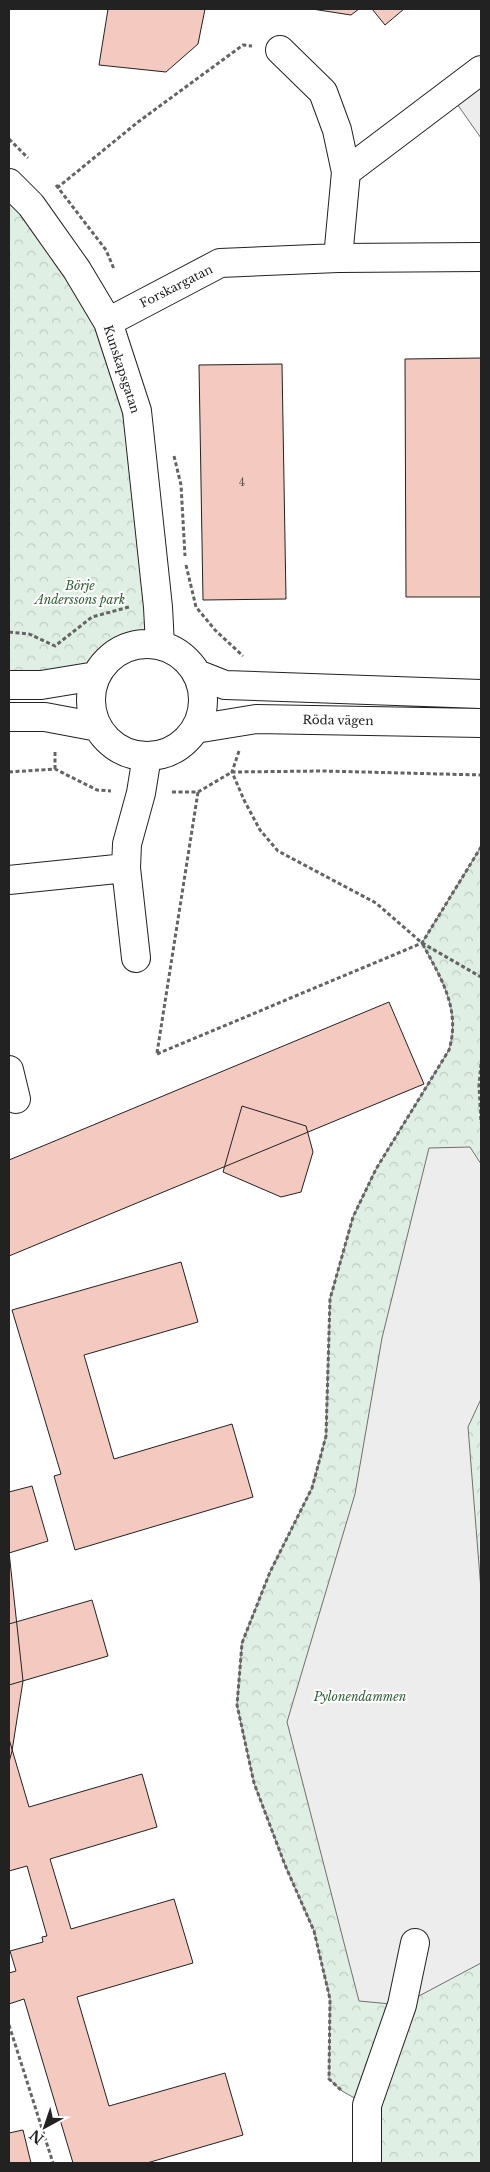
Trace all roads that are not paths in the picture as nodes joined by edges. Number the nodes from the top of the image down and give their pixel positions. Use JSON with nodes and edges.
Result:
{"nodes":[{"id":1,"x":280,"y":50,"type":"road end"},
{"id":2,"x":481,"y":70,"type":"edge"},
{"id":3,"x":346,"y":172,"type":"junction"},
{"id":4,"x":9,"y":183,"type":"edge"},
{"id":5,"x":481,"y":257,"type":"edge"},
{"id":6,"x":338,"y":258,"type":"junction"},
{"id":7,"x":108,"y":322,"type":"junction"},
{"id":8,"x":160,"y":645,"type":"junction"},
{"id":9,"x":197,"y":674,"type":"junction"},
{"id":10,"x":96,"y":676,"type":"junction"},
{"id":11,"x":9,"y":685,"type":"edge"},
{"id":12,"x":481,"y":694,"type":"edge"},
{"id":13,"x":9,"y":716,"type":"edge"},
{"id":14,"x":481,"y":723,"type":"edge"},
{"id":15,"x":98,"y":727,"type":"junction"},
{"id":16,"x":195,"y":730,"type":"junction"},
{"id":17,"x":147,"y":756,"type":"junction"},
{"id":18,"x":126,"y":868,"type":"junction"},
{"id":19,"x":9,"y":880,"type":"edge"},
{"id":20,"x":136,"y":958,"type":"dead end"},
{"id":21,"x":9,"y":1070,"type":"edge"},
{"id":22,"x":16,"y":1099,"type":"dead end"},
{"id":23,"x":415,"y":1942,"type":"dead end"},
{"id":24,"x":367,"y":2163,"type":"edge"}],
"edges":[{"from":1,"to":3,"type":"street"},
{"from":2,"to":3,"type":"street"},
{"from":3,"to":6,"type":"street"},
{"from":4,"to":7,"type":"street","name":"Kunskapsgatan"},
{"from":5,"to":6,"type":"street","name":"Forskargatan"},
{"from":6,"to":7,"type":"street","name":"Forskargatan"},
{"from":7,"to":8,"type":"street","name":"Kunskapsgatan"},
{"from":8,"to":9,"type":"street"},
{"from":8,"to":10,"type":"street"},
{"from":9,"to":12,"type":"street"},
{"from":9,"to":16,"type":"street"},
{"from":10,"to":11,"type":"street"},
{"from":10,"to":15,"type":"street"},
{"from":13,"to":15,"type":"street"},
{"from":14,"to":16,"type":"street","name":"Röda vägen"},
{"from":15,"to":17,"type":"street"},
{"from":16,"to":17,"type":"street"},
{"from":17,"to":18,"type":"street"},
{"from":18,"to":19,"type":"street"},
{"from":18,"to":20,"type":"street"},
{"from":21,"to":22,"type":"street"},
{"from":23,"to":24,"type":"street"}]}
